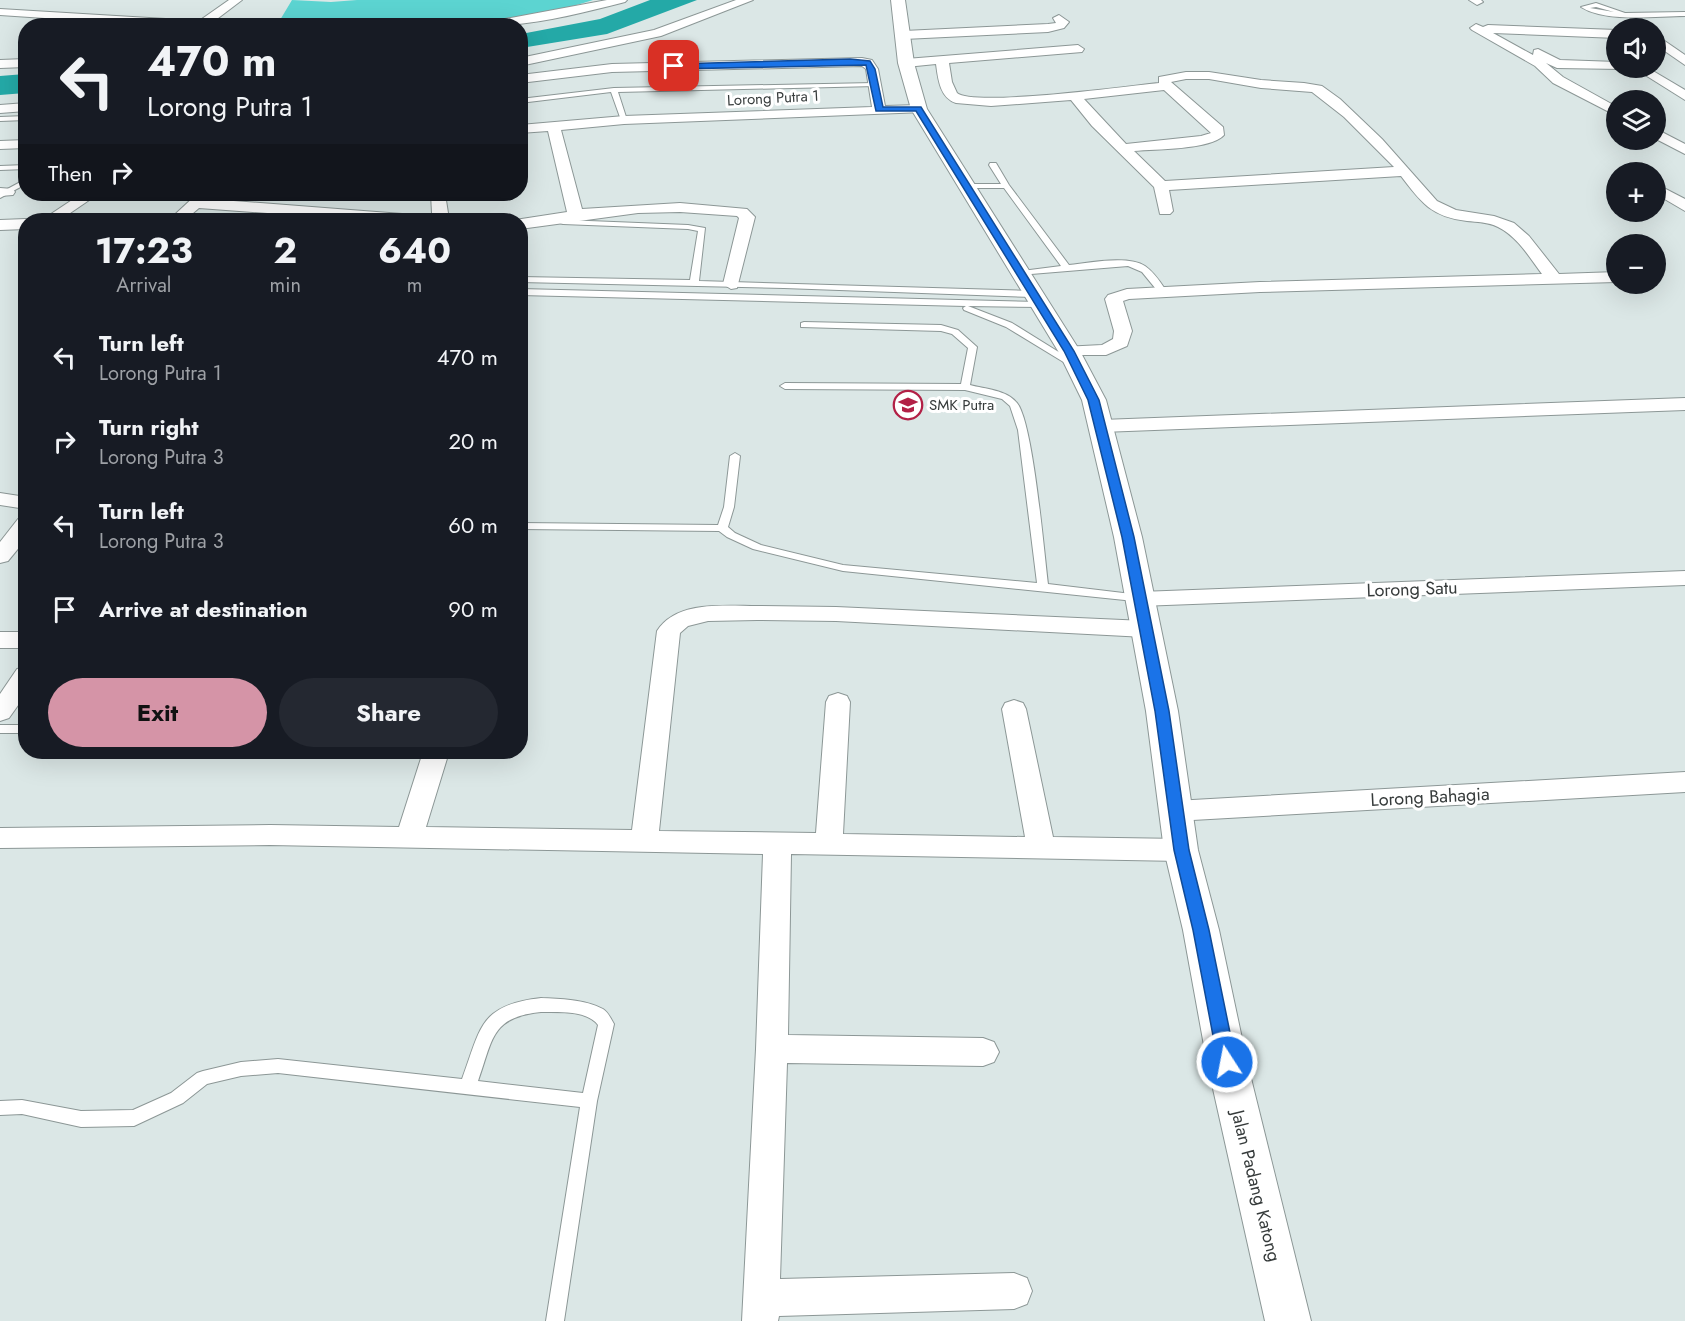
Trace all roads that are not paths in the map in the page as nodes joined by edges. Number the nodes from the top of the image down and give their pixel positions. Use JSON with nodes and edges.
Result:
{"nodes":[{"id":1,"x":236,"y":0,"type":"edge"},
{"id":2,"x":621,"y":0,"type":"edge"},
{"id":3,"x":747,"y":0,"type":"edge"},
{"id":4,"x":898,"y":0,"type":"edge"},
{"id":5,"x":110,"y":7,"type":"dead end"},
{"id":6,"x":0,"y":12,"type":"edge"},
{"id":7,"x":1622,"y":13,"type":"junction"},
{"id":8,"x":1685,"y":14,"type":"edge"},
{"id":9,"x":93,"y":17,"type":"junction"},
{"id":10,"x":109,"y":18,"type":"edge"},
{"id":11,"x":210,"y":18,"type":"edge"},
{"id":12,"x":1059,"y":18,"type":"dead end"},
{"id":13,"x":528,"y":19,"type":"edge"},
{"id":14,"x":1499,"y":31,"type":"junction"},
{"id":15,"x":1606,"y":34,"type":"edge"},
{"id":16,"x":1675,"y":35,"type":"dead end"},
{"id":17,"x":1666,"y":36,"type":"edge"},
{"id":18,"x":905,"y":49,"type":"junction"},
{"id":19,"x":1078,"y":49,"type":"dead end"},
{"id":20,"x":528,"y":61,"type":"edge"},
{"id":21,"x":942,"y":61,"type":"junction"},
{"id":22,"x":18,"y":63,"type":"edge"},
{"id":23,"x":0,"y":64,"type":"edge"},
{"id":24,"x":1606,"y":66,"type":"edge"},
{"id":25,"x":528,"y":78,"type":"edge"},
{"id":26,"x":1656,"y":78,"type":"edge"},
{"id":27,"x":874,"y":85,"type":"junction"},
{"id":28,"x":1167,"y":86,"type":"junction"},
{"id":29,"x":614,"y":90,"type":"junction"},
{"id":30,"x":1075,"y":96,"type":"junction"},
{"id":31,"x":1685,"y":96,"type":"edge"},
{"id":32,"x":528,"y":100,"type":"edge"},
{"id":33,"x":1606,"y":106,"type":"edge"},
{"id":34,"x":18,"y":108,"type":"edge"},
{"id":35,"x":0,"y":109,"type":"edge"},
{"id":36,"x":919,"y":109,"type":"junction"},
{"id":37,"x":879,"y":110,"type":"junction"},
{"id":38,"x":18,"y":118,"type":"edge"},
{"id":39,"x":0,"y":119,"type":"edge"},
{"id":40,"x":624,"y":120,"type":"junction"},
{"id":41,"x":553,"y":125,"type":"junction"},
{"id":42,"x":528,"y":128,"type":"edge"},
{"id":43,"x":1666,"y":139,"type":"edge"},
{"id":44,"x":18,"y":144,"type":"edge"},
{"id":45,"x":0,"y":145,"type":"edge"},
{"id":46,"x":1125,"y":148,"type":"junction"},
{"id":47,"x":1685,"y":150,"type":"edge"},
{"id":48,"x":993,"y":165,"type":"dead end"},
{"id":49,"x":18,"y":167,"type":"edge"},
{"id":50,"x":0,"y":168,"type":"edge"},
{"id":51,"x":1405,"y":171,"type":"junction"},
{"id":52,"x":18,"y":185,"type":"edge"},
{"id":53,"x":968,"y":186,"type":"junction"},
{"id":54,"x":1006,"y":186,"type":"junction"},
{"id":55,"x":1161,"y":186,"type":"junction"},
{"id":56,"x":3,"y":193,"type":"edge"},
{"id":57,"x":1666,"y":194,"type":"edge"},
{"id":58,"x":80,"y":201,"type":"edge"},
{"id":59,"x":197,"y":201,"type":"edge"},
{"id":60,"x":229,"y":201,"type":"edge"},
{"id":61,"x":439,"y":201,"type":"edge"},
{"id":62,"x":1685,"y":206,"type":"edge"},
{"id":63,"x":1165,"y":211,"type":"dead end"},
{"id":64,"x":61,"y":213,"type":"edge"},
{"id":65,"x":184,"y":213,"type":"edge"},
{"id":66,"x":347,"y":213,"type":"edge"},
{"id":67,"x":440,"y":213,"type":"dead end"},
{"id":68,"x":576,"y":215,"type":"junction"},
{"id":69,"x":557,"y":219,"type":"junction"},
{"id":70,"x":528,"y":223,"type":"edge"},
{"id":71,"x":0,"y":225,"type":"edge"},
{"id":72,"x":18,"y":225,"type":"edge"},
{"id":73,"x":1068,"y":269,"type":"junction"},
{"id":74,"x":1606,"y":277,"type":"edge"},
{"id":75,"x":528,"y":279,"type":"edge"},
{"id":76,"x":1555,"y":279,"type":"junction"},
{"id":77,"x":694,"y":283,"type":"junction"},
{"id":78,"x":731,"y":284,"type":"junction"},
{"id":79,"x":784,"y":285,"type":"junction"},
{"id":80,"x":1032,"y":291,"type":"junction"},
{"id":81,"x":528,"y":292,"type":"edge"},
{"id":82,"x":1163,"y":292,"type":"junction"},
{"id":83,"x":783,"y":297,"type":"junction"},
{"id":84,"x":947,"y":302,"type":"junction"},
{"id":85,"x":804,"y":324,"type":"dead end"},
{"id":86,"x":1073,"y":358,"type":"junction"},
{"id":87,"x":785,"y":386,"type":"dead end"},
{"id":88,"x":965,"y":387,"type":"junction"},
{"id":89,"x":1685,"y":404,"type":"edge"},
{"id":90,"x":1102,"y":426,"type":"junction"},
{"id":91,"x":735,"y":456,"type":"dead end"},
{"id":92,"x":0,"y":499,"type":"edge"},
{"id":93,"x":18,"y":501,"type":"edge"},
{"id":94,"x":528,"y":526,"type":"edge"},
{"id":95,"x":722,"y":528,"type":"junction"},
{"id":96,"x":18,"y":534,"type":"edge"},
{"id":97,"x":0,"y":556,"type":"edge"},
{"id":98,"x":1685,"y":578,"type":"edge"},
{"id":99,"x":1043,"y":587,"type":"junction"},
{"id":100,"x":1140,"y":599,"type":"junction"},
{"id":101,"x":1145,"y":629,"type":"junction"},
{"id":102,"x":0,"y":640,"type":"edge"},
{"id":103,"x":18,"y":640,"type":"edge"},
{"id":104,"x":18,"y":686,"type":"edge"},
{"id":105,"x":838,"y":702,"type":"dead end"},
{"id":106,"x":1014,"y":709,"type":"dead end"},
{"id":107,"x":0,"y":712,"type":"edge"},
{"id":108,"x":0,"y":729,"type":"edge"},
{"id":109,"x":18,"y":729,"type":"edge"},
{"id":110,"x":434,"y":759,"type":"edge"},
{"id":111,"x":1685,"y":782,"type":"edge"},
{"id":112,"x":1175,"y":811,"type":"junction"},
{"id":113,"x":409,"y":837,"type":"junction"},
{"id":114,"x":0,"y":838,"type":"edge"},
{"id":115,"x":644,"y":842,"type":"junction"},
{"id":116,"x":777,"y":844,"type":"junction"},
{"id":117,"x":829,"y":845,"type":"junction"},
{"id":118,"x":1041,"y":848,"type":"junction"},
{"id":119,"x":1181,"y":850,"type":"junction"},
{"id":120,"x":772,"y":1049,"type":"junction"},
{"id":121,"x":983,"y":1052,"type":"dead end"},
{"id":122,"x":468,"y":1086,"type":"junction"},
{"id":123,"x":589,"y":1101,"type":"junction"},
{"id":124,"x":0,"y":1108,"type":"edge"},
{"id":125,"x":1014,"y":1291,"type":"dead end"},
{"id":126,"x":761,"y":1310,"type":"edge"},
{"id":127,"x":555,"y":1321,"type":"edge"},
{"id":128,"x":1288,"y":1321,"type":"edge"}],
"edges":[{"from":1,"to":11,"type":"street"},
{"from":2,"to":13,"type":"street"},
{"from":3,"to":20,"type":"street"},
{"from":4,"to":18,"type":"street","name":"Jalan Padang Katong"},
{"from":5,"to":9,"type":"street"},
{"from":6,"to":9,"type":"street"},
{"from":7,"to":7,"type":"lane"},
{"from":7,"to":8,"type":"lane"},
{"from":9,"to":10,"type":"street"},
{"from":12,"to":18,"type":"street"},
{"from":14,"to":15,"type":"street"},
{"from":14,"to":24,"type":"street"},
{"from":14,"to":33,"type":"street"},
{"from":16,"to":17,"type":"street"},
{"from":18,"to":21,"type":"street"},
{"from":18,"to":36,"type":"street","name":"Jalan Padang Katong"},
{"from":19,"to":21,"type":"street"},
{"from":21,"to":30,"type":"street"},
{"from":22,"to":23,"type":"street"},
{"from":25,"to":27,"type":"street"},
{"from":26,"to":31,"type":"street"},
{"from":27,"to":29,"type":"lane"},
{"from":27,"to":37,"type":"street"},
{"from":28,"to":30,"type":"street"},
{"from":28,"to":46,"type":"street"},
{"from":28,"to":51,"type":"street"},
{"from":29,"to":32,"type":"lane"},
{"from":29,"to":40,"type":"lane"},
{"from":30,"to":46,"type":"street"},
{"from":34,"to":35,"type":"street"},
{"from":36,"to":37,"type":"street","name":"Lorong Putra 1"},
{"from":36,"to":53,"type":"street","name":"Jalan Padang Katong"},
{"from":37,"to":40,"type":"street","name":"Lorong Putra 1"},
{"from":38,"to":39,"type":"lane"},
{"from":40,"to":41,"type":"street","name":"Lorong Putra 1"},
{"from":41,"to":42,"type":"street","name":"Lorong Putra 1"},
{"from":41,"to":68,"type":"street"},
{"from":43,"to":47,"type":"street"},
{"from":44,"to":45,"type":"street"},
{"from":46,"to":55,"type":"street"},
{"from":48,"to":54,"type":"lane"},
{"from":49,"to":50,"type":"lane"},
{"from":51,"to":55,"type":"street"},
{"from":51,"to":76,"type":"street"},
{"from":52,"to":56,"type":"lane"},
{"from":53,"to":54,"type":"lane"},
{"from":53,"to":80,"type":"street","name":"Jalan Padang Katong"},
{"from":54,"to":73,"type":"lane"},
{"from":55,"to":63,"type":"street"},
{"from":57,"to":62,"type":"street"},
{"from":58,"to":64,"type":"street"},
{"from":59,"to":65,"type":"street"},
{"from":60,"to":66,"type":"street"},
{"from":61,"to":67,"type":"street"},
{"from":68,"to":69,"type":"street"},
{"from":68,"to":78,"type":"street"},
{"from":69,"to":70,"type":"street"},
{"from":69,"to":77,"type":"lane"},
{"from":71,"to":72,"type":"street"},
{"from":73,"to":80,"type":"lane"},
{"from":73,"to":82,"type":"lane"},
{"from":74,"to":76,"type":"street"},
{"from":75,"to":77,"type":"lane"},
{"from":76,"to":82,"type":"street"},
{"from":77,"to":78,"type":"lane"},
{"from":78,"to":79,"type":"lane"},
{"from":79,"to":80,"type":"lane"},
{"from":79,"to":83,"type":"lane"},
{"from":80,"to":84,"type":"lane"},
{"from":80,"to":86,"type":"street","name":"Jalan Padang Katong"},
{"from":81,"to":83,"type":"lane"},
{"from":82,"to":86,"type":"street"},
{"from":83,"to":84,"type":"lane"},
{"from":84,"to":86,"type":"lane"},
{"from":85,"to":88,"type":"lane"},
{"from":86,"to":90,"type":"street","name":"Jalan Padang Katong"},
{"from":87,"to":88,"type":"lane"},
{"from":88,"to":99,"type":"lane"},
{"from":89,"to":90,"type":"street"},
{"from":90,"to":100,"type":"street","name":"Jalan Padang Katong"},
{"from":91,"to":95,"type":"lane"},
{"from":92,"to":93,"type":"street"},
{"from":94,"to":95,"type":"lane"},
{"from":95,"to":99,"type":"lane"},
{"from":96,"to":97,"type":"street"},
{"from":98,"to":100,"type":"street","name":"Lorong Satu"},
{"from":99,"to":100,"type":"lane"},
{"from":100,"to":101,"type":"street","name":"Jalan Padang Katong"},
{"from":101,"to":112,"type":"street","name":"Jalan Padang Katong"},
{"from":101,"to":115,"type":"street"},
{"from":102,"to":103,"type":"street"},
{"from":104,"to":107,"type":"street"},
{"from":105,"to":117,"type":"street"},
{"from":106,"to":118,"type":"street"},
{"from":108,"to":109,"type":"lane"},
{"from":110,"to":113,"type":"street"},
{"from":111,"to":112,"type":"street","name":"Lorong Bahagia"},
{"from":112,"to":119,"type":"street","name":"Jalan Padang Katong"},
{"from":113,"to":114,"type":"street"},
{"from":113,"to":115,"type":"street"},
{"from":115,"to":116,"type":"street"},
{"from":116,"to":117,"type":"street"},
{"from":116,"to":120,"type":"street"},
{"from":117,"to":118,"type":"street"},
{"from":118,"to":119,"type":"street"},
{"from":119,"to":128,"type":"street","name":"Jalan Padang Katong"},
{"from":120,"to":121,"type":"street"},
{"from":120,"to":126,"type":"street"},
{"from":122,"to":123,"type":"lane"},
{"from":122,"to":123,"type":"lane"},
{"from":122,"to":124,"type":"lane"},
{"from":123,"to":127,"type":"lane"},
{"from":125,"to":126,"type":"street"}]}
